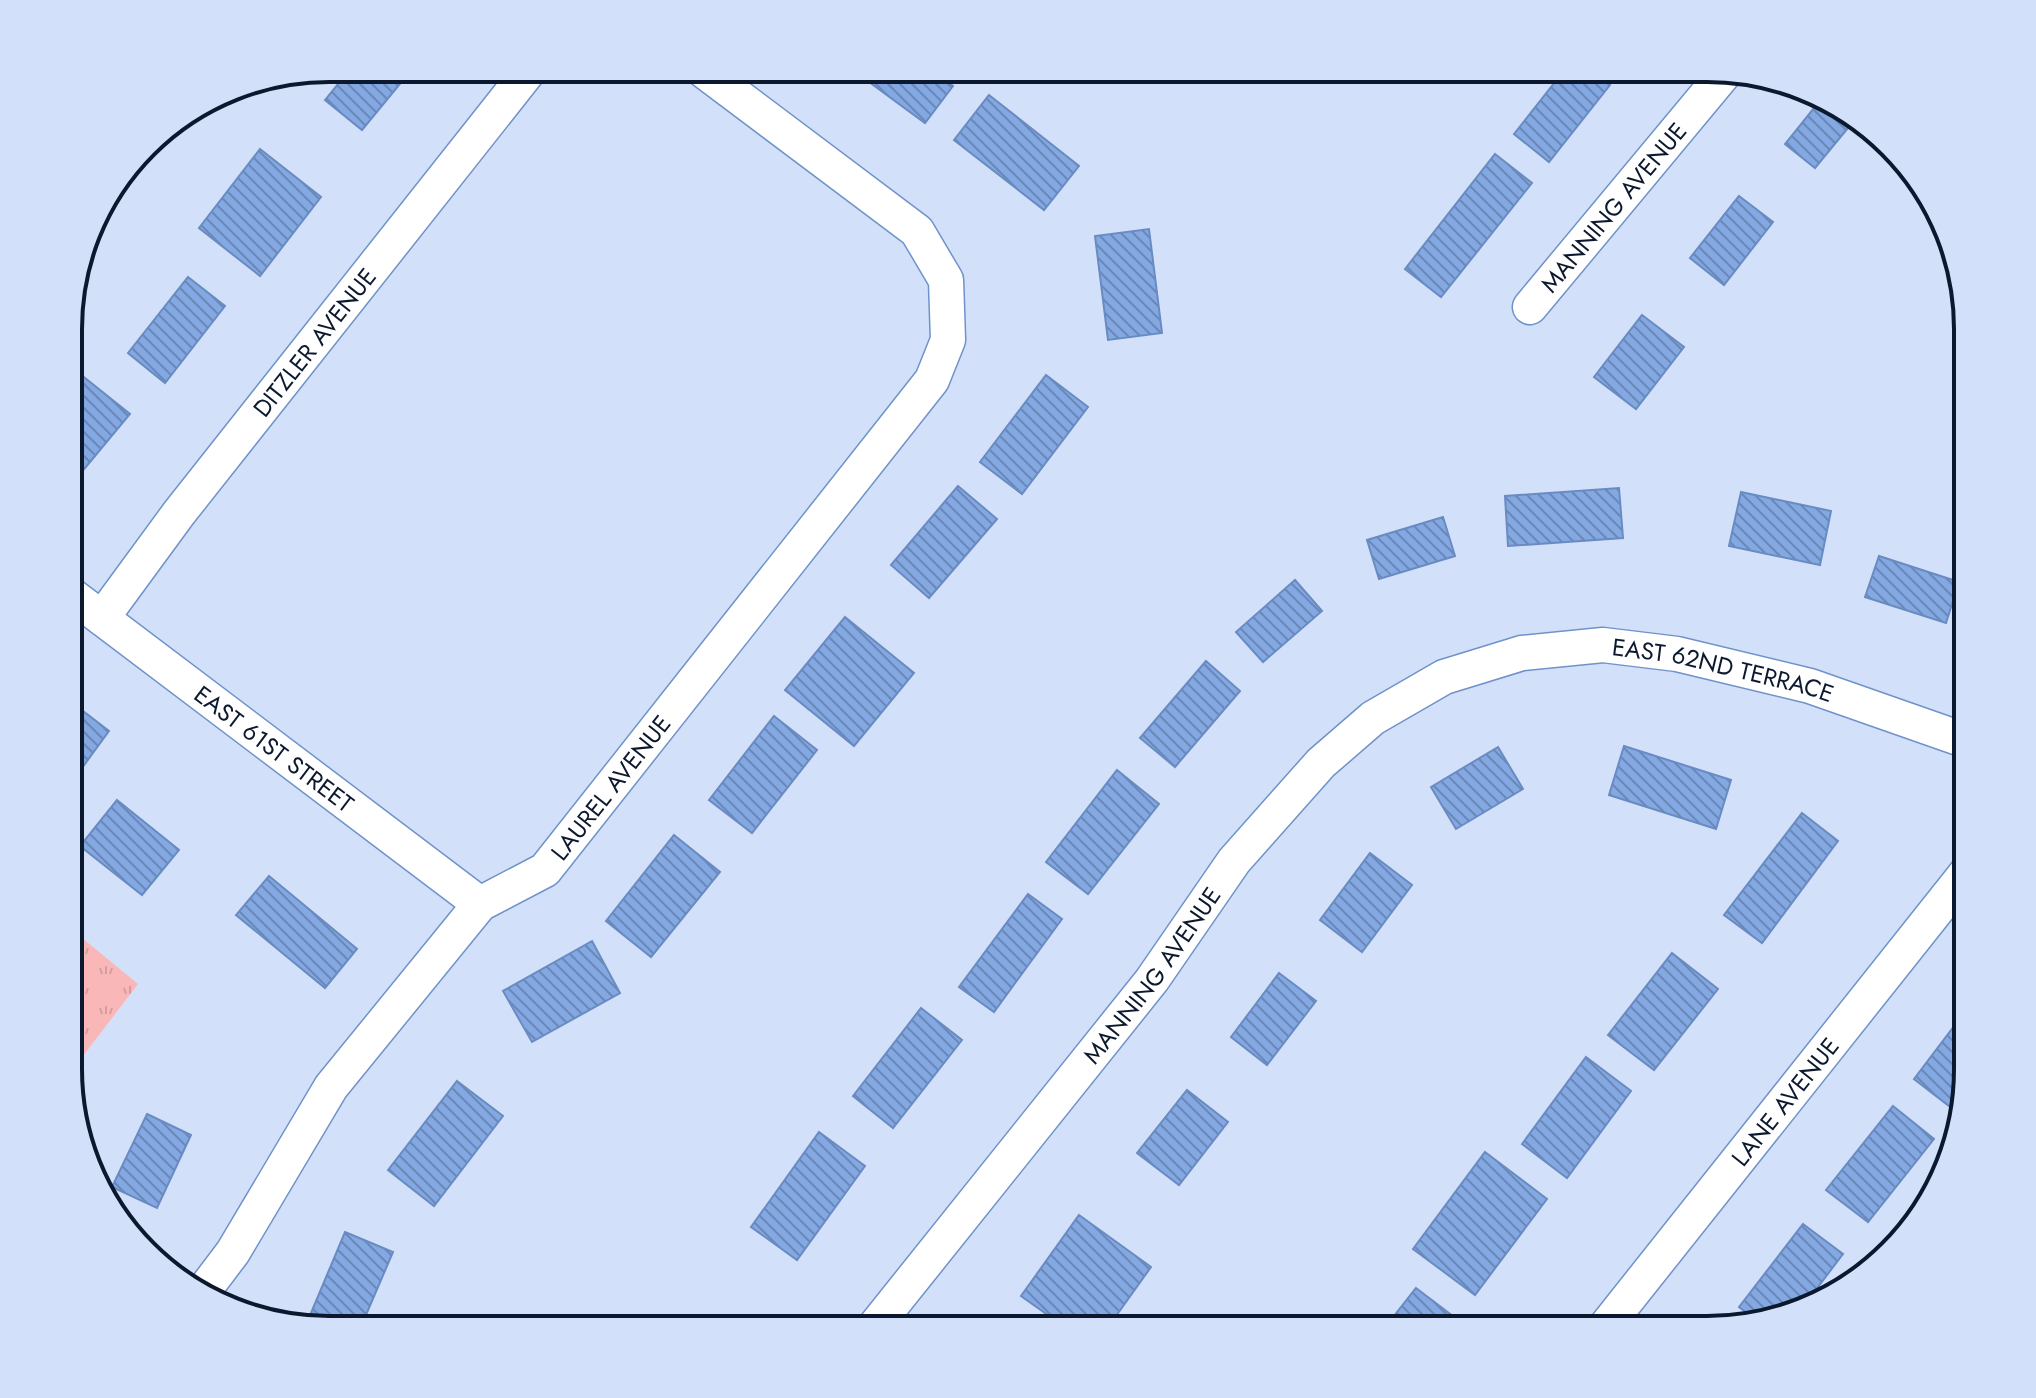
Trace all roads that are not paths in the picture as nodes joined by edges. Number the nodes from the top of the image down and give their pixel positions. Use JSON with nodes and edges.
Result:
{"nodes":[{"id":1,"x":520,"y":82,"type":"edge"},
{"id":2,"x":719,"y":82,"type":"edge"},
{"id":3,"x":1717,"y":83,"type":"edge"},
{"id":4,"x":1530,"y":307,"type":"dead end"},
{"id":5,"x":82,"y":603,"type":"edge"},
{"id":6,"x":102,"y":618,"type":"junction"},
{"id":7,"x":1471,"y":669,"type":"joint"},
{"id":8,"x":1953,"y":736,"type":"edge"},
{"id":9,"x":1953,"y":890,"type":"edge"},
{"id":10,"x":480,"y":904,"type":"junction"},
{"id":11,"x":209,"y":1284,"type":"edge"},
{"id":12,"x":1615,"y":1315,"type":"edge"},
{"id":13,"x":884,"y":1316,"type":"edge"}],
"edges":[{"from":1,"to":6,"type":"street","name":"DITZLER AVENUE"},
{"from":2,"to":10,"type":"street","name":"LAUREL AVENUE"},
{"from":3,"to":4,"type":"street","name":"MANNING AVENUE"},
{"from":5,"to":6,"type":"street","name":"EAST 61ST STREET"},
{"from":6,"to":10,"type":"street","name":"EAST 61ST STREET"},
{"from":7,"to":8,"type":"street","name":"EAST 62ND TERRACE"},
{"from":7,"to":13,"type":"street","name":"MANNING AVENUE"},
{"from":9,"to":12,"type":"street","name":"LANE AVENUE"},
{"from":10,"to":11,"type":"street","name":"LAUREL AVENUE"}]}
